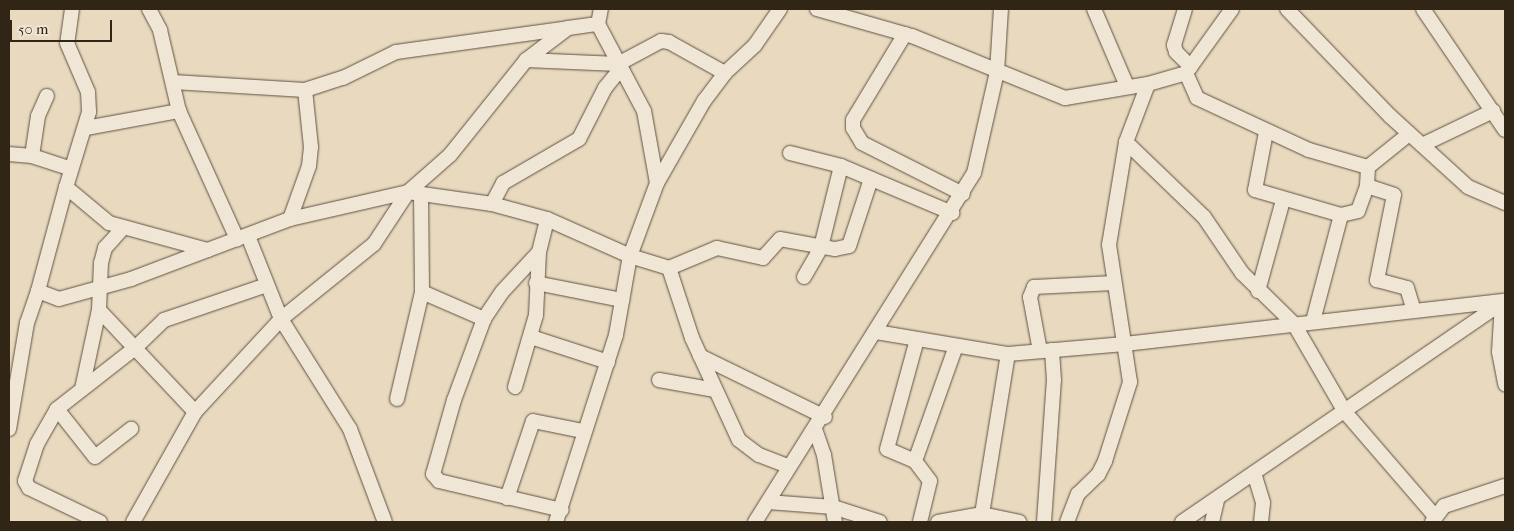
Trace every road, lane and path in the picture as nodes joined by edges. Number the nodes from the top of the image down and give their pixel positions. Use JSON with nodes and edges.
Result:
{"nodes":[{"id":1,"x":72,"y":9,"type":"edge"},
{"id":2,"x":149,"y":9,"type":"edge"},
{"id":3,"x":601,"y":9,"type":"edge"},
{"id":4,"x":780,"y":9,"type":"edge"},
{"id":5,"x":817,"y":9,"type":"edge"},
{"id":6,"x":1001,"y":9,"type":"edge"},
{"id":7,"x":1094,"y":9,"type":"edge"},
{"id":8,"x":1185,"y":9,"type":"edge"},
{"id":9,"x":1232,"y":9,"type":"edge"},
{"id":10,"x":1287,"y":9,"type":"edge"},
{"id":11,"x":1423,"y":9,"type":"edge"},
{"id":12,"x":598,"y":24,"type":"junction"},
{"id":13,"x":568,"y":28,"type":"junction"},
{"id":14,"x":905,"y":34,"type":"junction"},
{"id":15,"x":526,"y":60,"type":"junction"},
{"id":16,"x":620,"y":66,"type":"junction"},
{"id":17,"x":1188,"y":70,"type":"junction"},
{"id":18,"x":997,"y":72,"type":"junction"},
{"id":19,"x":725,"y":73,"type":"junction"},
{"id":20,"x":173,"y":82,"type":"junction"},
{"id":21,"x":1148,"y":84,"type":"junction"},
{"id":22,"x":1127,"y":86,"type":"junction"},
{"id":23,"x":305,"y":90,"type":"junction"},
{"id":24,"x":47,"y":96,"type":"dead end"},
{"id":25,"x":179,"y":111,"type":"junction"},
{"id":26,"x":1492,"y":111,"type":"junction"},
{"id":27,"x":86,"y":128,"type":"junction"},
{"id":28,"x":1505,"y":130,"type":"edge"},
{"id":29,"x":1266,"y":132,"type":"junction"},
{"id":30,"x":1409,"y":134,"type":"junction"},
{"id":31,"x":1126,"y":142,"type":"junction"},
{"id":32,"x":1422,"y":145,"type":"junction"},
{"id":33,"x":790,"y":153,"type":"dead end"},
{"id":34,"x":9,"y":154,"type":"edge"},
{"id":35,"x":32,"y":156,"type":"junction"},
{"id":36,"x":841,"y":166,"type":"junction"},
{"id":37,"x":1368,"y":167,"type":"junction"},
{"id":38,"x":69,"y":168,"type":"junction"},
{"id":39,"x":871,"y":178,"type":"junction"},
{"id":40,"x":657,"y":183,"type":"junction"},
{"id":41,"x":1367,"y":186,"type":"junction"},
{"id":42,"x":66,"y":188,"type":"junction"},
{"id":43,"x":415,"y":193,"type":"junction"},
{"id":44,"x":963,"y":194,"type":"junction"},
{"id":45,"x":1283,"y":200,"type":"junction"},
{"id":46,"x":492,"y":204,"type":"junction"},
{"id":47,"x":1505,"y":204,"type":"edge"},
{"id":48,"x":952,"y":212,"type":"junction"},
{"id":49,"x":1341,"y":215,"type":"junction"},
{"id":50,"x":290,"y":219,"type":"junction"},
{"id":51,"x":547,"y":219,"type":"junction"},
{"id":52,"x":122,"y":229,"type":"junction"},
{"id":53,"x":242,"y":238,"type":"junction"},
{"id":54,"x":821,"y":247,"type":"junction"},
{"id":55,"x":207,"y":250,"type":"junction"},
{"id":56,"x":539,"y":252,"type":"junction"},
{"id":57,"x":630,"y":256,"type":"junction"},
{"id":58,"x":669,"y":268,"type":"junction"},
{"id":59,"x":804,"y":277,"type":"dead end"},
{"id":60,"x":1114,"y":283,"type":"junction"},
{"id":61,"x":536,"y":284,"type":"junction"},
{"id":62,"x":267,"y":285,"type":"junction"},
{"id":63,"x":100,"y":288,"type":"junction"},
{"id":64,"x":38,"y":291,"type":"junction"},
{"id":65,"x":1258,"y":291,"type":"junction"},
{"id":66,"x":422,"y":292,"type":"junction"},
{"id":67,"x":622,"y":300,"type":"junction"},
{"id":68,"x":1504,"y":302,"type":"edge"},
{"id":69,"x":99,"y":310,"type":"junction"},
{"id":70,"x":1414,"y":310,"type":"junction"},
{"id":71,"x":281,"y":319,"type":"junction"},
{"id":72,"x":484,"y":319,"type":"junction"},
{"id":73,"x":1313,"y":322,"type":"junction"},
{"id":74,"x":1294,"y":324,"type":"junction"},
{"id":75,"x":876,"y":332,"type":"junction"},
{"id":76,"x":531,"y":337,"type":"junction"},
{"id":77,"x":917,"y":339,"type":"junction"},
{"id":78,"x":1124,"y":344,"type":"junction"},
{"id":79,"x":956,"y":346,"type":"junction"},
{"id":80,"x":135,"y":348,"type":"junction"},
{"id":81,"x":1046,"y":350,"type":"junction"},
{"id":82,"x":1008,"y":354,"type":"junction"},
{"id":83,"x":700,"y":356,"type":"junction"},
{"id":84,"x":608,"y":362,"type":"junction"},
{"id":85,"x":659,"y":380,"type":"dead end"},
{"id":86,"x":1505,"y":384,"type":"edge"},
{"id":87,"x":515,"y":387,"type":"dead end"},
{"id":88,"x":82,"y":389,"type":"junction"},
{"id":89,"x":715,"y":390,"type":"junction"},
{"id":90,"x":397,"y":399,"type":"dead end"},
{"id":91,"x":57,"y":409,"type":"junction"},
{"id":92,"x":195,"y":412,"type":"junction"},
{"id":93,"x":1345,"y":412,"type":"junction"},
{"id":94,"x":825,"y":417,"type":"junction"},
{"id":95,"x":9,"y":428,"type":"edge"},
{"id":96,"x":131,"y":429,"type":"dead end"},
{"id":97,"x":815,"y":429,"type":"junction"},
{"id":98,"x":582,"y":431,"type":"junction"},
{"id":99,"x":915,"y":461,"type":"junction"},
{"id":100,"x":787,"y":466,"type":"junction"},
{"id":101,"x":1254,"y":473,"type":"junction"},
{"id":102,"x":1505,"y":486,"type":"edge"},
{"id":103,"x":507,"y":498,"type":"junction"},
{"id":104,"x":768,"y":502,"type":"junction"},
{"id":105,"x":1217,"y":502,"type":"junction"},
{"id":106,"x":833,"y":507,"type":"junction"},
{"id":107,"x":562,"y":510,"type":"junction"},
{"id":108,"x":982,"y":514,"type":"junction"},
{"id":109,"x":1433,"y":519,"type":"edge"},
{"id":110,"x":100,"y":522,"type":"edge"},
{"id":111,"x":133,"y":522,"type":"edge"},
{"id":112,"x":384,"y":522,"type":"edge"},
{"id":113,"x":556,"y":522,"type":"edge"},
{"id":114,"x":755,"y":522,"type":"edge"},
{"id":115,"x":835,"y":522,"type":"edge"},
{"id":116,"x":880,"y":522,"type":"edge"},
{"id":117,"x":920,"y":522,"type":"edge"},
{"id":118,"x":938,"y":522,"type":"edge"},
{"id":119,"x":1017,"y":522,"type":"edge"},
{"id":120,"x":1044,"y":522,"type":"edge"},
{"id":121,"x":1067,"y":522,"type":"edge"},
{"id":122,"x":1182,"y":522,"type":"edge"},
{"id":123,"x":1212,"y":522,"type":"edge"},
{"id":124,"x":1261,"y":522,"type":"edge"}],
"edges":[{"from":1,"to":27,"type":"street"},
{"from":2,"to":20,"type":"street"},
{"from":3,"to":12,"type":"street"},
{"from":4,"to":19,"type":"street"},
{"from":5,"to":14,"type":"street"},
{"from":6,"to":18,"type":"street"},
{"from":7,"to":22,"type":"street"},
{"from":8,"to":17,"type":"street"},
{"from":9,"to":17,"type":"street"},
{"from":10,"to":30,"type":"street"},
{"from":11,"to":26,"type":"street"},
{"from":12,"to":13,"type":"street"},
{"from":12,"to":16,"type":"street"},
{"from":13,"to":15,"type":"street"},
{"from":13,"to":23,"type":"street"},
{"from":14,"to":18,"type":"street"},
{"from":14,"to":44,"type":"street"},
{"from":15,"to":16,"type":"street"},
{"from":15,"to":43,"type":"street"},
{"from":16,"to":19,"type":"street"},
{"from":16,"to":40,"type":"street"},
{"from":16,"to":46,"type":"street"},
{"from":17,"to":21,"type":"street"},
{"from":17,"to":29,"type":"street"},
{"from":18,"to":22,"type":"street"},
{"from":18,"to":44,"type":"street"},
{"from":19,"to":40,"type":"street"},
{"from":20,"to":23,"type":"street"},
{"from":20,"to":25,"type":"street"},
{"from":21,"to":22,"type":"street"},
{"from":21,"to":31,"type":"street"},
{"from":23,"to":50,"type":"street"},
{"from":24,"to":35,"type":"street"},
{"from":25,"to":27,"type":"street"},
{"from":25,"to":53,"type":"street"},
{"from":26,"to":28,"type":"street"},
{"from":26,"to":32,"type":"street"},
{"from":27,"to":38,"type":"street"},
{"from":29,"to":37,"type":"street"},
{"from":29,"to":45,"type":"street"},
{"from":30,"to":32,"type":"street"},
{"from":30,"to":37,"type":"street"},
{"from":31,"to":60,"type":"street"},
{"from":31,"to":65,"type":"street"},
{"from":32,"to":47,"type":"street"},
{"from":33,"to":36,"type":"street"},
{"from":34,"to":35,"type":"street"},
{"from":35,"to":38,"type":"street"},
{"from":36,"to":39,"type":"street"},
{"from":36,"to":54,"type":"street"},
{"from":37,"to":41,"type":"street"},
{"from":38,"to":42,"type":"street"},
{"from":39,"to":48,"type":"street"},
{"from":39,"to":54,"type":"street"},
{"from":40,"to":57,"type":"street"},
{"from":41,"to":49,"type":"street"},
{"from":41,"to":70,"type":"street"},
{"from":42,"to":52,"type":"street"},
{"from":42,"to":64,"type":"street"},
{"from":43,"to":46,"type":"street"},
{"from":43,"to":50,"type":"street"},
{"from":43,"to":66,"type":"street"},
{"from":43,"to":71,"type":"street"},
{"from":44,"to":48,"type":"street"},
{"from":45,"to":49,"type":"street"},
{"from":45,"to":65,"type":"street"},
{"from":46,"to":51,"type":"street"},
{"from":48,"to":75,"type":"street"},
{"from":49,"to":73,"type":"street"},
{"from":50,"to":53,"type":"street"},
{"from":51,"to":56,"type":"street"},
{"from":51,"to":57,"type":"street"},
{"from":52,"to":55,"type":"street"},
{"from":52,"to":63,"type":"street"},
{"from":53,"to":55,"type":"street"},
{"from":53,"to":62,"type":"street"},
{"from":54,"to":58,"type":"street"},
{"from":54,"to":59,"type":"street"},
{"from":55,"to":63,"type":"street"},
{"from":56,"to":61,"type":"street"},
{"from":56,"to":72,"type":"street"},
{"from":57,"to":58,"type":"street"},
{"from":57,"to":67,"type":"street"},
{"from":58,"to":83,"type":"street"},
{"from":60,"to":78,"type":"street"},
{"from":60,"to":81,"type":"street"},
{"from":61,"to":67,"type":"street"},
{"from":61,"to":76,"type":"street"},
{"from":62,"to":71,"type":"street"},
{"from":62,"to":80,"type":"street"},
{"from":63,"to":64,"type":"street"},
{"from":63,"to":69,"type":"street"},
{"from":64,"to":95,"type":"street"},
{"from":65,"to":74,"type":"street"},
{"from":66,"to":72,"type":"street"},
{"from":66,"to":90,"type":"street"},
{"from":67,"to":84,"type":"street"},
{"from":68,"to":70,"type":"street"},
{"from":68,"to":86,"type":"street"},
{"from":68,"to":93,"type":"street"},
{"from":69,"to":80,"type":"street"},
{"from":69,"to":88,"type":"street"},
{"from":70,"to":73,"type":"street"},
{"from":71,"to":92,"type":"street"},
{"from":71,"to":112,"type":"street"},
{"from":72,"to":103,"type":"street"},
{"from":73,"to":74,"type":"street"},
{"from":74,"to":78,"type":"street"},
{"from":74,"to":93,"type":"street"},
{"from":75,"to":77,"type":"street"},
{"from":75,"to":94,"type":"street"},
{"from":76,"to":84,"type":"street"},
{"from":76,"to":87,"type":"street"},
{"from":77,"to":79,"type":"street"},
{"from":77,"to":99,"type":"street"},
{"from":78,"to":81,"type":"street"},
{"from":78,"to":121,"type":"street"},
{"from":79,"to":82,"type":"street"},
{"from":79,"to":99,"type":"street"},
{"from":80,"to":88,"type":"street"},
{"from":80,"to":92,"type":"street"},
{"from":81,"to":82,"type":"street"},
{"from":81,"to":120,"type":"street"},
{"from":82,"to":108,"type":"street"},
{"from":83,"to":89,"type":"street"},
{"from":83,"to":94,"type":"street"},
{"from":84,"to":98,"type":"street"},
{"from":85,"to":89,"type":"street"},
{"from":88,"to":91,"type":"street"},
{"from":89,"to":100,"type":"street"},
{"from":91,"to":96,"type":"street"},
{"from":91,"to":110,"type":"street"},
{"from":92,"to":111,"type":"street"},
{"from":93,"to":101,"type":"street"},
{"from":93,"to":109,"type":"street"},
{"from":94,"to":97,"type":"street"},
{"from":97,"to":100,"type":"street"},
{"from":97,"to":106,"type":"street"},
{"from":98,"to":103,"type":"street"},
{"from":98,"to":107,"type":"street"},
{"from":99,"to":117,"type":"street"},
{"from":100,"to":104,"type":"street"},
{"from":101,"to":105,"type":"street"},
{"from":101,"to":124,"type":"street"},
{"from":102,"to":109,"type":"street"},
{"from":103,"to":107,"type":"street"},
{"from":104,"to":106,"type":"street"},
{"from":104,"to":114,"type":"street"},
{"from":105,"to":122,"type":"street"},
{"from":105,"to":123,"type":"street"},
{"from":106,"to":115,"type":"street"},
{"from":106,"to":116,"type":"street"},
{"from":107,"to":113,"type":"street"},
{"from":108,"to":118,"type":"street"},
{"from":108,"to":119,"type":"street"}]}
